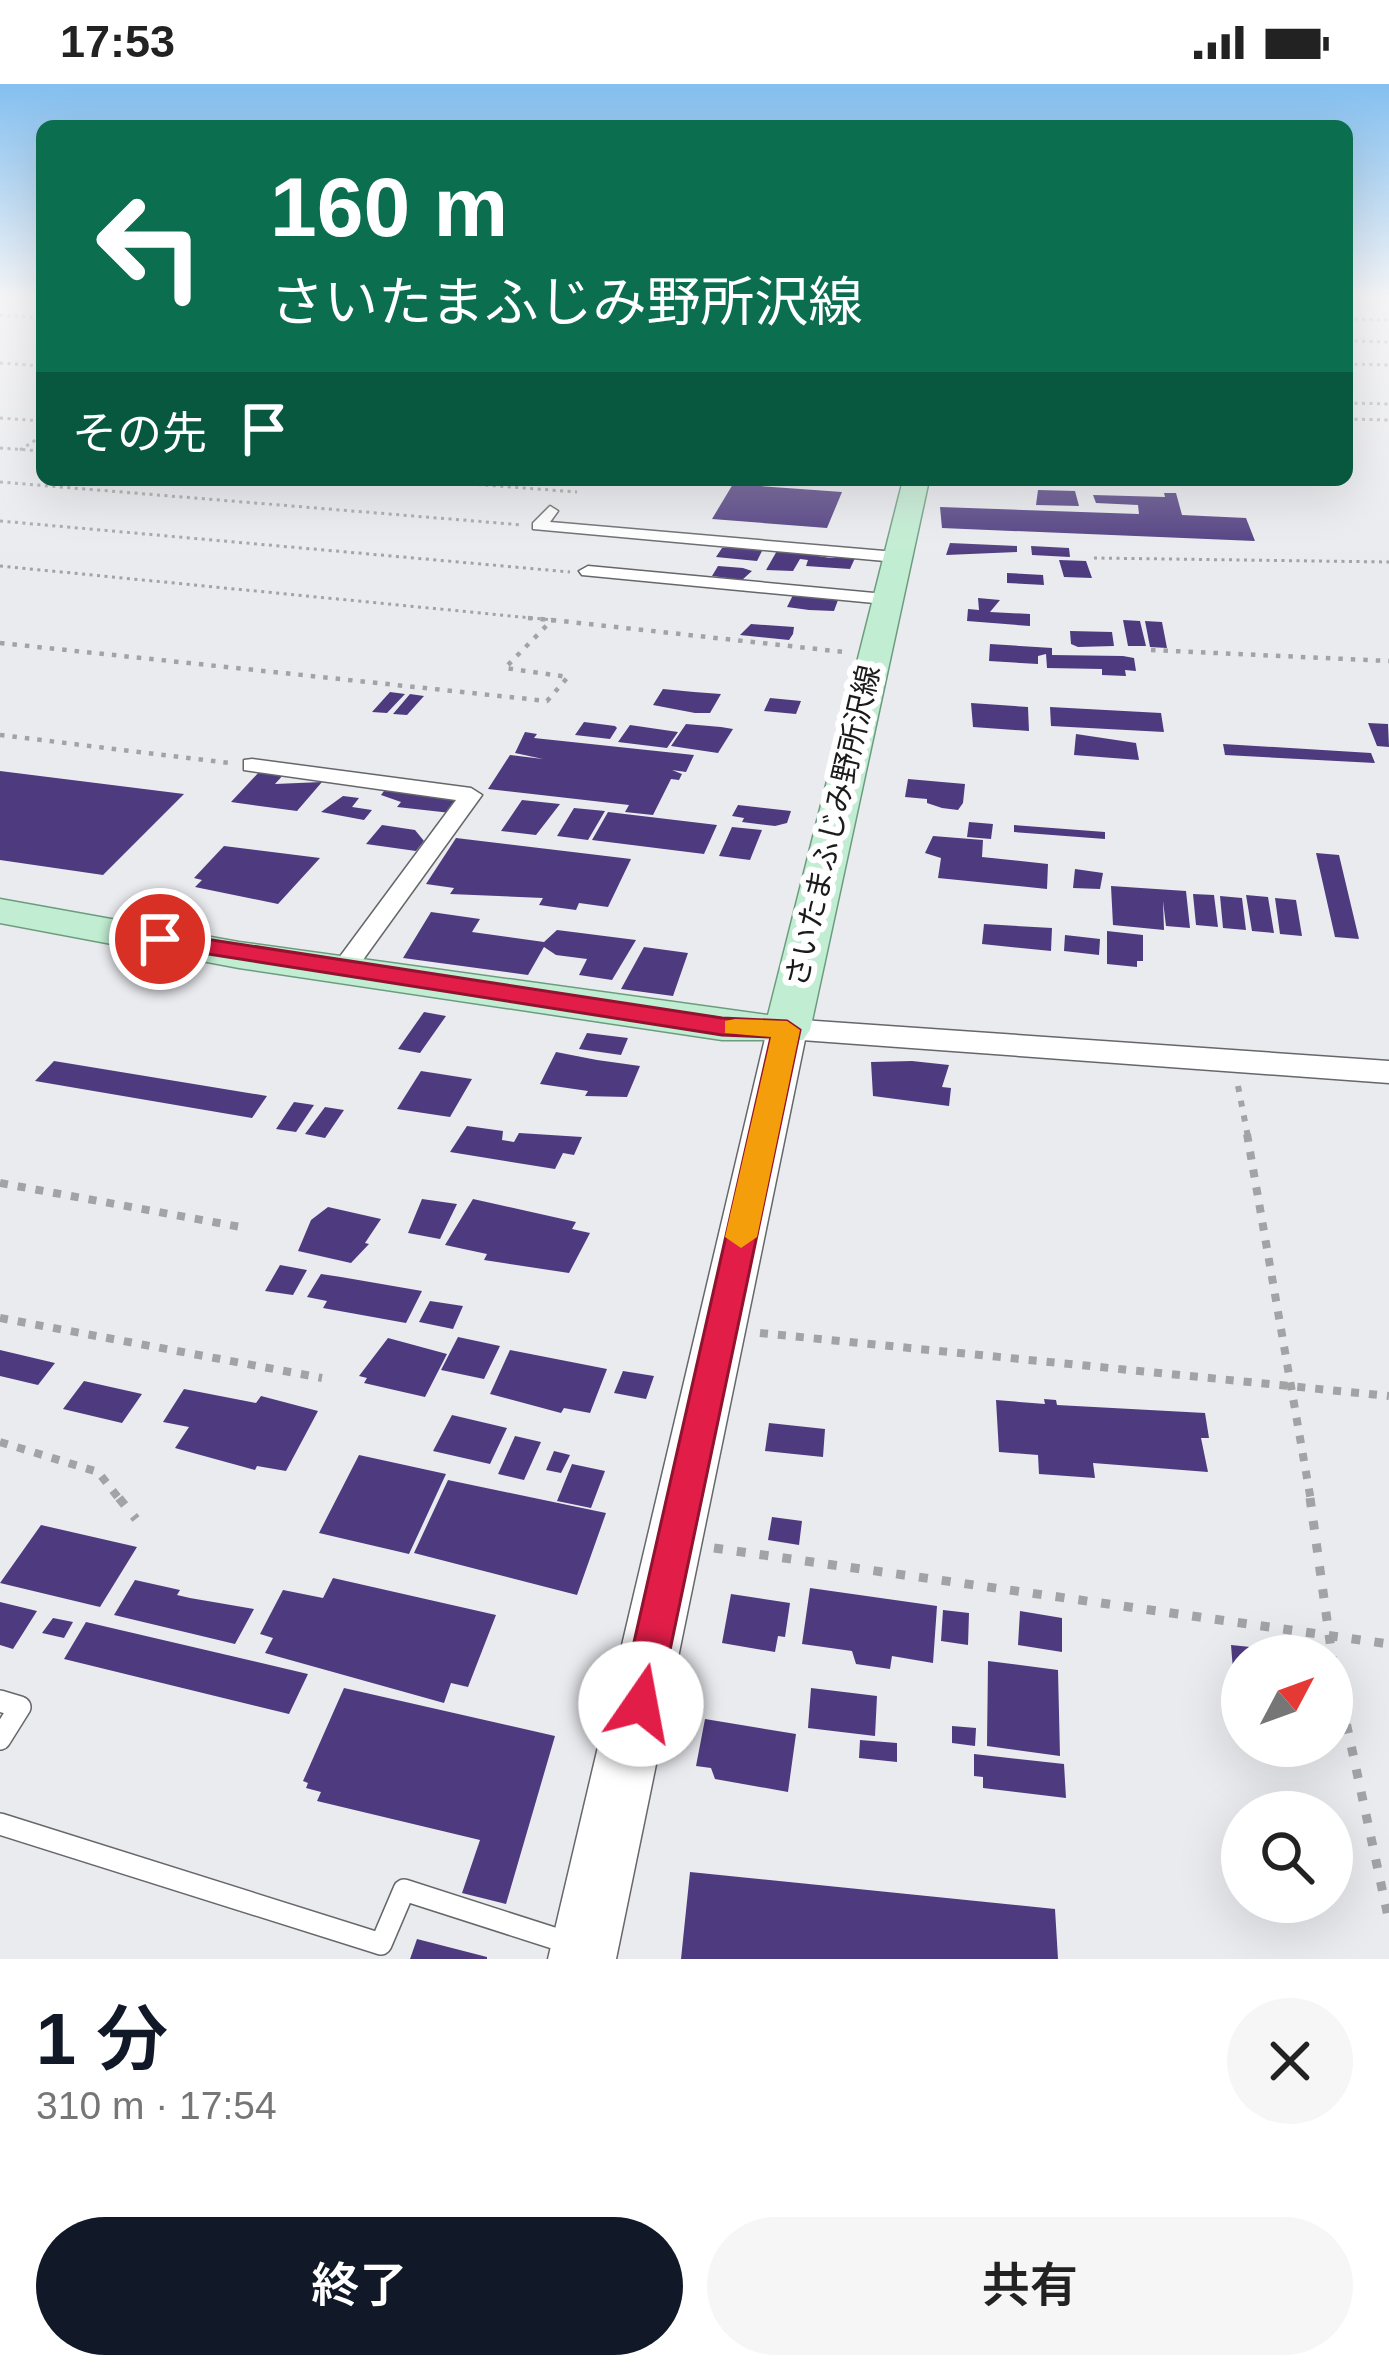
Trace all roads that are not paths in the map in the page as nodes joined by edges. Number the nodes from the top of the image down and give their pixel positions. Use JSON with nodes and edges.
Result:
{"nodes":[{"id":1,"x":914,"y":486,"type":"edge"},
{"id":2,"x":545,"y":518,"type":"road end"},
{"id":3,"x":896,"y":557,"type":"junction"},
{"id":4,"x":588,"y":571,"type":"road end"},
{"id":5,"x":884,"y":599,"type":"junction"},
{"id":6,"x":251,"y":765,"type":"road end"},
{"id":7,"x":0,"y":911,"type":"edge"},
{"id":8,"x":343,"y":970,"type":"junction"},
{"id":9,"x":787,"y":1030,"type":"junction"},
{"id":10,"x":1389,"y":1072,"type":"edge"},
{"id":11,"x":0,"y":1701,"type":"edge"},
{"id":12,"x":0,"y":1739,"type":"edge"},
{"id":13,"x":0,"y":1824,"type":"edge"},
{"id":14,"x":584,"y":1953,"type":"edge"}],
"edges":[{"from":1,"to":3,"type":"main road","name":"さいたまふじみ野所沢線"},
{"from":2,"to":3,"type":"street"},
{"from":3,"to":5,"type":"main road","name":"さいたまふじみ野所沢線"},
{"from":4,"to":5,"type":"street"},
{"from":5,"to":9,"type":"main road","name":"さいたまふじみ野所沢線"},
{"from":6,"to":8,"type":"street"},
{"from":7,"to":8,"type":"main road","name":"さいたまふじみ野所沢線"},
{"from":8,"to":9,"type":"main road","name":"さいたまふじみ野所沢線"},
{"from":9,"to":10,"type":"street"},
{"from":9,"to":14,"type":"main road"},
{"from":11,"to":12,"type":"lane"},
{"from":13,"to":14,"type":"lane"}]}
